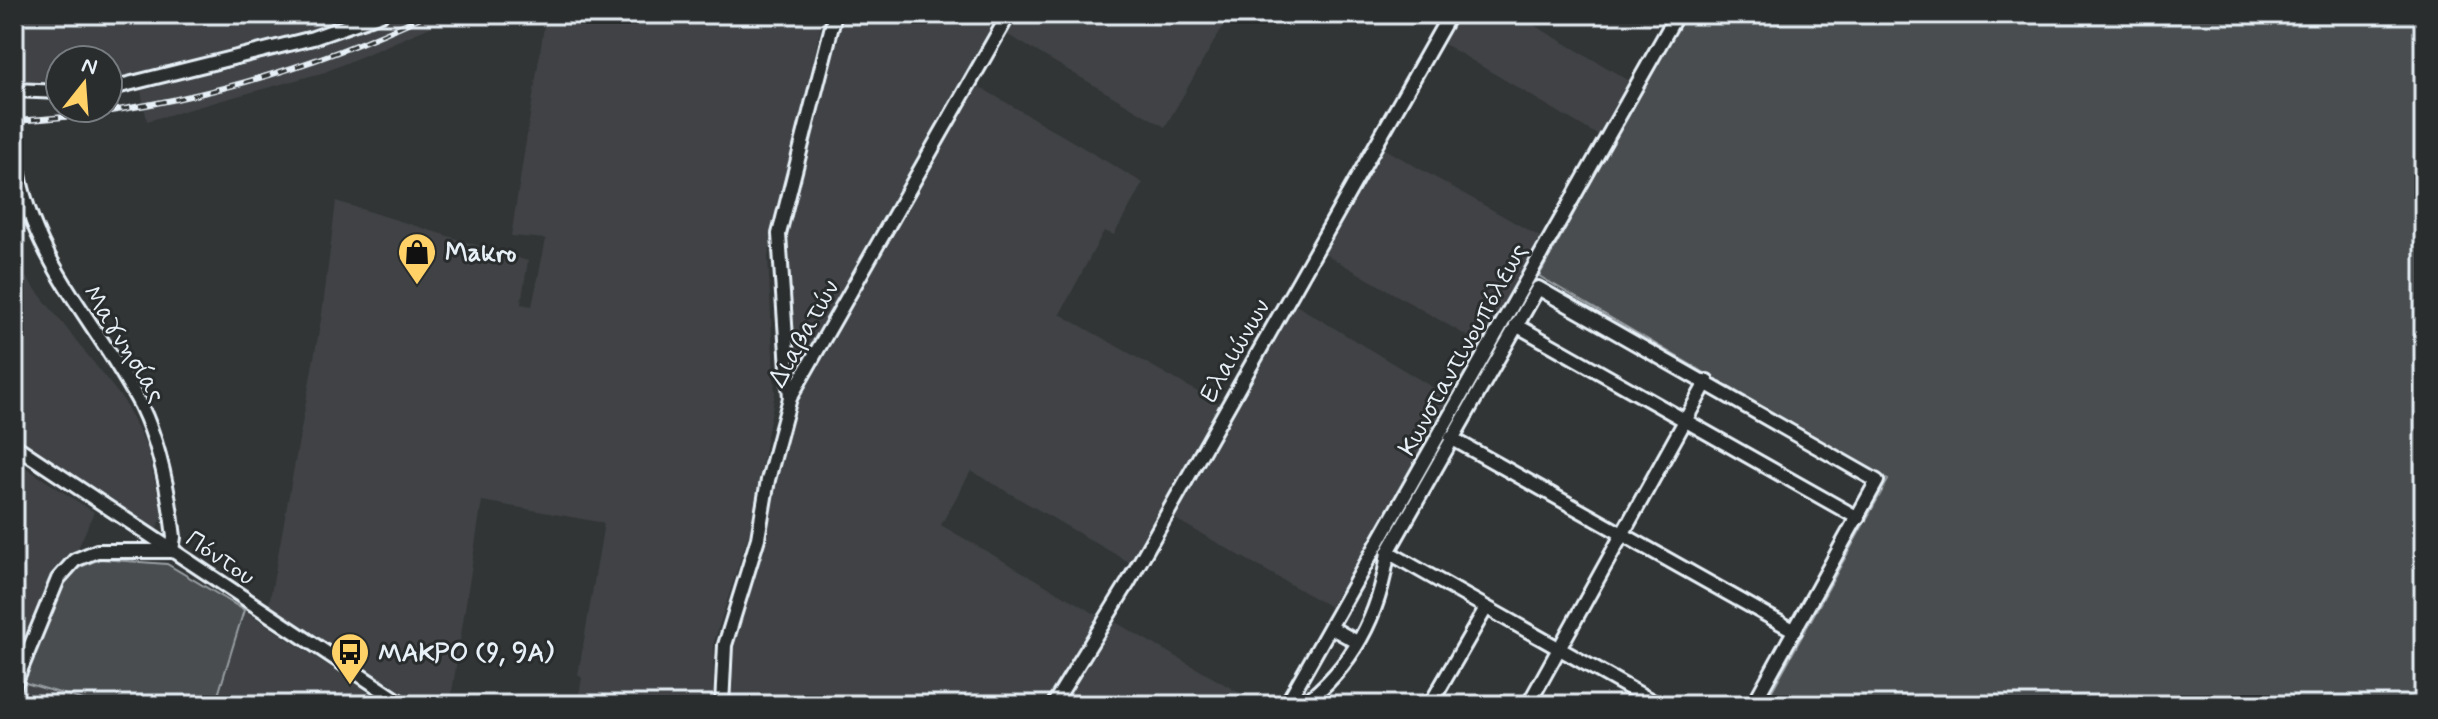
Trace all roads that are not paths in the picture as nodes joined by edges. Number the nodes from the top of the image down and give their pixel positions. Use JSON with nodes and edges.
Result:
{"nodes":[{"id":1,"x":381,"y":14,"type":"edge"},
{"id":2,"x":835,"y":14,"type":"edge"},
{"id":3,"x":1009,"y":14,"type":"edge"},
{"id":4,"x":1450,"y":14,"type":"edge"},
{"id":5,"x":1677,"y":14,"type":"edge"},
{"id":6,"x":124,"y":85,"type":"edge"},
{"id":7,"x":14,"y":90,"type":"edge"},
{"id":8,"x":44,"y":91,"type":"edge"},
{"id":9,"x":14,"y":144,"type":"edge"},
{"id":10,"x":1516,"y":325,"type":"junction"},
{"id":11,"x":1707,"y":381,"type":"junction"},
{"id":12,"x":790,"y":398,"type":"junction"},
{"id":13,"x":1686,"y":421,"type":"junction"},
{"id":14,"x":1451,"y":438,"type":"junction"},
{"id":15,"x":14,"y":445,"type":"edge"},
{"id":16,"x":1858,"y":518,"type":"junction"},
{"id":17,"x":1622,"y":536,"type":"junction"},
{"id":18,"x":172,"y":551,"type":"junction"},
{"id":19,"x":1388,"y":552,"type":"junction"},
{"id":20,"x":1486,"y":608,"type":"junction"},
{"id":21,"x":1332,"y":628,"type":"junction"},
{"id":22,"x":1795,"y":631,"type":"junction"},
{"id":23,"x":1357,"y":642,"type":"junction"},
{"id":24,"x":1559,"y":650,"type":"junction"},
{"id":25,"x":14,"y":686,"type":"edge"},
{"id":26,"x":1634,"y":691,"type":"junction"},
{"id":27,"x":405,"y":705,"type":"edge"},
{"id":28,"x":722,"y":705,"type":"edge"},
{"id":29,"x":1053,"y":705,"type":"edge"},
{"id":30,"x":1286,"y":705,"type":"edge"},
{"id":31,"x":1302,"y":705,"type":"edge"},
{"id":32,"x":1430,"y":705,"type":"edge"},
{"id":33,"x":1528,"y":705,"type":"edge"},
{"id":34,"x":1627,"y":705,"type":"edge"},
{"id":35,"x":1659,"y":705,"type":"edge"},
{"id":36,"x":1753,"y":705,"type":"edge"}],
"edges":[{"from":1,"to":6,"type":"street"},
{"from":2,"to":12,"type":"street"},
{"from":3,"to":12,"type":"street","name":"Διαβατών"},
{"from":4,"to":29,"type":"street","name":"Ελαιώνων"},
{"from":5,"to":21,"type":"street","name":"Κωνσταντινουπόλεως"},
{"from":7,"to":8,"type":"street"},
{"from":9,"to":18,"type":"street","name":"Μαγνησίας"},
{"from":10,"to":11,"type":"street"},
{"from":10,"to":13,"type":"street"},
{"from":10,"to":14,"type":"street"},
{"from":11,"to":13,"type":"street"},
{"from":11,"to":16,"type":"street"},
{"from":12,"to":28,"type":"street","name":"Διαβατών"},
{"from":13,"to":16,"type":"street"},
{"from":13,"to":17,"type":"street"},
{"from":14,"to":17,"type":"street"},
{"from":14,"to":19,"type":"street"},
{"from":15,"to":18,"type":"street","name":"Πόντου"},
{"from":16,"to":22,"type":"street"},
{"from":17,"to":22,"type":"street"},
{"from":17,"to":24,"type":"street"},
{"from":18,"to":25,"type":"street"},
{"from":18,"to":27,"type":"street","name":"Πόντου"},
{"from":19,"to":20,"type":"street"},
{"from":19,"to":23,"type":"street"},
{"from":20,"to":24,"type":"street"},
{"from":20,"to":32,"type":"street"},
{"from":21,"to":23,"type":"street"},
{"from":21,"to":30,"type":"street","name":"Κωνσταντινουπόλεως"},
{"from":22,"to":36,"type":"street"},
{"from":23,"to":31,"type":"street"},
{"from":24,"to":26,"type":"street"},
{"from":24,"to":33,"type":"street"},
{"from":26,"to":34,"type":"street"},
{"from":26,"to":35,"type":"street"}]}
